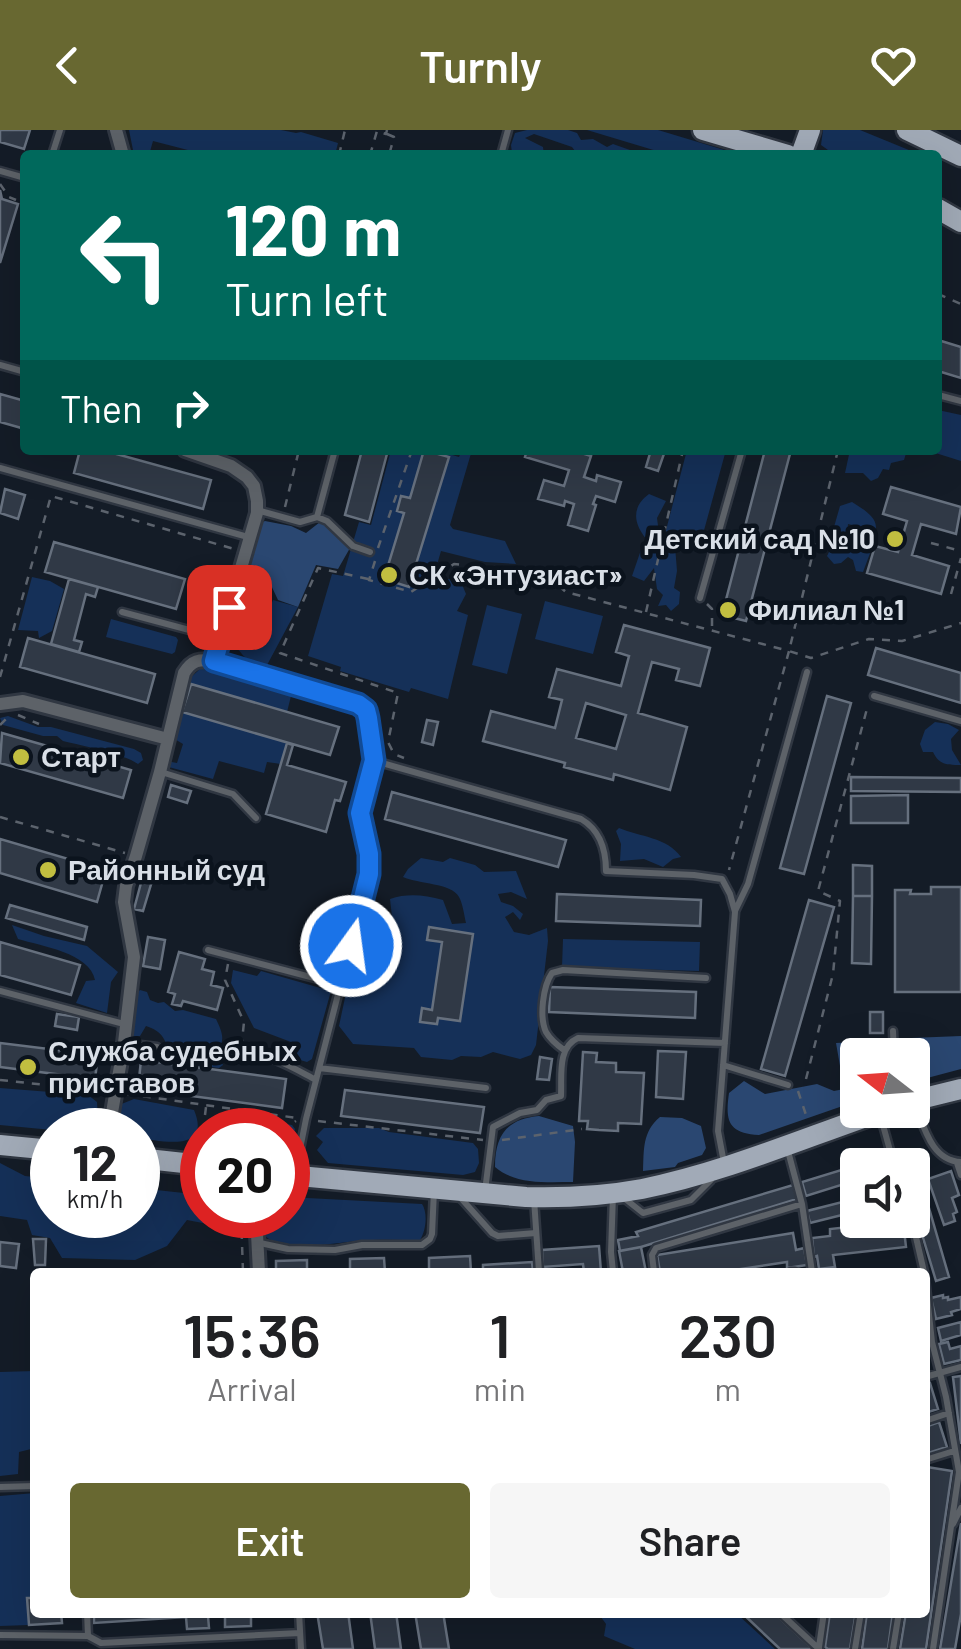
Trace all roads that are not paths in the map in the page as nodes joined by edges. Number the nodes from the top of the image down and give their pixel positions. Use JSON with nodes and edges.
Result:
{"nodes":[{"id":1,"x":703,"y":130,"type":"edge"},
{"id":2,"x":907,"y":130,"type":"edge"},
{"id":3,"x":771,"y":150,"type":"edge"},
{"id":4,"x":961,"y":156,"type":"edge"},
{"id":5,"x":199,"y":455,"type":"edge"},
{"id":6,"x":334,"y":455,"type":"edge"},
{"id":7,"x":741,"y":455,"type":"edge"},
{"id":8,"x":0,"y":468,"type":"edge"},
{"id":9,"x":256,"y":510,"type":"junction"},
{"id":10,"x":317,"y":518,"type":"junction"},
{"id":11,"x":250,"y":538,"type":"junction"},
{"id":12,"x":370,"y":552,"type":"dead end"},
{"id":13,"x":700,"y":598,"type":"road end"},
{"id":14,"x":122,"y":612,"type":"dead end"},
{"id":15,"x":222,"y":634,"type":"junction"},
{"id":16,"x":214,"y":661,"type":"junction"},
{"id":17,"x":807,"y":672,"type":"dead end"},
{"id":18,"x":872,"y":695,"type":"road end"},
{"id":19,"x":0,"y":704,"type":"edge"},
{"id":20,"x":961,"y":721,"type":"edge"},
{"id":21,"x":168,"y":739,"type":"junction"},
{"id":22,"x":374,"y":760,"type":"junction"},
{"id":23,"x":160,"y":772,"type":"junction"},
{"id":24,"x":256,"y":818,"type":"dead end"},
{"id":25,"x":735,"y":912,"type":"junction"},
{"id":26,"x":208,"y":950,"type":"dead end"},
{"id":27,"x":706,"y":978,"type":"dead end"},
{"id":28,"x":341,"y":985,"type":"junction"},
{"id":29,"x":0,"y":991,"type":"edge"},
{"id":30,"x":126,"y":1025,"type":"junction"},
{"id":31,"x":894,"y":1030,"type":"dead end"},
{"id":32,"x":894,"y":1038,"type":"edge"},
{"id":33,"x":124,"y":1043,"type":"junction"},
{"id":34,"x":724,"y":1043,"type":"junction"},
{"id":35,"x":157,"y":1047,"type":"dead end"},
{"id":36,"x":564,"y":1050,"type":"junction"},
{"id":37,"x":210,"y":1054,"type":"dead end"},
{"id":38,"x":723,"y":1065,"type":"junction"},
{"id":39,"x":319,"y":1068,"type":"junction"},
{"id":40,"x":316,"y":1080,"type":"junction"},
{"id":41,"x":792,"y":1084,"type":"road end"},
{"id":42,"x":486,"y":1088,"type":"dead end"},
{"id":43,"x":961,"y":1088,"type":"edge"},
{"id":44,"x":930,"y":1096,"type":"edge"},
{"id":45,"x":114,"y":1108,"type":"edge"},
{"id":46,"x":309,"y":1108,"type":"edge"},
{"id":47,"x":840,"y":1126,"type":"edge"},
{"id":48,"x":926,"y":1128,"type":"edge"},
{"id":49,"x":0,"y":1144,"type":"edge"},
{"id":50,"x":786,"y":1144,"type":"junction"},
{"id":51,"x":30,"y":1147,"type":"edge"},
{"id":52,"x":959,"y":1162,"type":"edge"},
{"id":53,"x":725,"y":1166,"type":"junction"},
{"id":54,"x":961,"y":1175,"type":"edge"},
{"id":55,"x":310,"y":1177,"type":"edge"},
{"id":56,"x":444,"y":1190,"type":"junction"},
{"id":57,"x":615,"y":1193,"type":"junction"},
{"id":58,"x":484,"y":1194,"type":"junction"},
{"id":59,"x":534,"y":1197,"type":"junction"},
{"id":60,"x":802,"y":1204,"type":"junction"},
{"id":61,"x":536,"y":1234,"type":"junction"},
{"id":62,"x":257,"y":1238,"type":"edge"},
{"id":63,"x":916,"y":1238,"type":"edge"},
{"id":64,"x":257,"y":1243,"type":"junction"},
{"id":65,"x":259,"y":1268,"type":"edge"},
{"id":66,"x":538,"y":1268,"type":"edge"},
{"id":67,"x":613,"y":1268,"type":"edge"},
{"id":68,"x":654,"y":1268,"type":"edge"},
{"id":69,"x":811,"y":1268,"type":"edge"},
{"id":70,"x":923,"y":1268,"type":"edge"},
{"id":71,"x":930,"y":1323,"type":"edge"},
{"id":72,"x":961,"y":1367,"type":"edge"},
{"id":73,"x":940,"y":1372,"type":"junction"},
{"id":74,"x":930,"y":1375,"type":"edge"},
{"id":75,"x":949,"y":1414,"type":"junction"},
{"id":76,"x":930,"y":1420,"type":"edge"},
{"id":77,"x":954,"y":1451,"type":"junction"},
{"id":78,"x":930,"y":1458,"type":"edge"},
{"id":79,"x":960,"y":1472,"type":"edge"},
{"id":80,"x":30,"y":1486,"type":"edge"},
{"id":81,"x":0,"y":1487,"type":"edge"},
{"id":82,"x":961,"y":1508,"type":"edge"},
{"id":83,"x":950,"y":1530,"type":"junction"},
{"id":84,"x":87,"y":1618,"type":"edge"},
{"id":85,"x":299,"y":1618,"type":"edge"},
{"id":86,"x":787,"y":1618,"type":"edge"},
{"id":87,"x":823,"y":1618,"type":"edge"},
{"id":88,"x":860,"y":1618,"type":"edge"},
{"id":89,"x":898,"y":1618,"type":"edge"},
{"id":90,"x":300,"y":1633,"type":"junction"},
{"id":91,"x":0,"y":1635,"type":"edge"},
{"id":92,"x":88,"y":1636,"type":"junction"},
{"id":93,"x":101,"y":1646,"type":"edge"},
{"id":94,"x":301,"y":1649,"type":"edge"},
{"id":95,"x":819,"y":1649,"type":"edge"},
{"id":96,"x":855,"y":1649,"type":"edge"},
{"id":97,"x":894,"y":1649,"type":"edge"},
{"id":98,"x":933,"y":1649,"type":"edge"}],
"edges":[{"from":1,"to":3,"type":"main road"},
{"from":2,"to":4,"type":"main road"},
{"from":5,"to":9,"type":"street"},
{"from":6,"to":10,"type":"lane"},
{"from":7,"to":13,"type":"lane"},
{"from":8,"to":11,"type":"lane"},
{"from":9,"to":10,"type":"lane"},
{"from":9,"to":11,"type":"street"},
{"from":10,"to":12,"type":"lane"},
{"from":11,"to":15,"type":"street"},
{"from":14,"to":15,"type":"lane"},
{"from":15,"to":16,"type":"street"},
{"from":16,"to":21,"type":"street"},
{"from":16,"to":22,"type":"lane"},
{"from":17,"to":25,"type":"lane"},
{"from":18,"to":20,"type":"lane"},
{"from":19,"to":21,"type":"street"},
{"from":21,"to":23,"type":"street"},
{"from":22,"to":25,"type":"lane"},
{"from":22,"to":28,"type":"lane"},
{"from":23,"to":24,"type":"lane"},
{"from":23,"to":30,"type":"street"},
{"from":25,"to":34,"type":"lane"},
{"from":26,"to":28,"type":"lane"},
{"from":27,"to":36,"type":"lane"},
{"from":28,"to":39,"type":"lane"},
{"from":29,"to":30,"type":"lane"},
{"from":30,"to":33,"type":"street"},
{"from":31,"to":32,"type":"lane"},
{"from":33,"to":35,"type":"lane"},
{"from":33,"to":45,"type":"street"},
{"from":34,"to":36,"type":"lane"},
{"from":34,"to":38,"type":"lane"},
{"from":36,"to":58,"type":"lane"},
{"from":37,"to":40,"type":"lane"},
{"from":38,"to":41,"type":"lane"},
{"from":38,"to":53,"type":"lane"},
{"from":39,"to":40,"type":"lane"},
{"from":39,"to":42,"type":"lane"},
{"from":40,"to":46,"type":"lane"},
{"from":43,"to":44,"type":"main road"},
{"from":47,"to":50,"type":"main road"},
{"from":48,"to":52,"type":"lane"},
{"from":49,"to":51,"type":"main road"},
{"from":50,"to":53,"type":"main road"},
{"from":50,"to":60,"type":"lane"},
{"from":52,"to":54,"type":"lane"},
{"from":53,"to":57,"type":"main road"},
{"from":55,"to":56,"type":"main road"},
{"from":56,"to":58,"type":"main road"},
{"from":56,"to":61,"type":"lane"},
{"from":56,"to":64,"type":"lane"},
{"from":57,"to":59,"type":"main road"},
{"from":57,"to":67,"type":"lane"},
{"from":58,"to":59,"type":"main road"},
{"from":59,"to":61,"type":"lane"},
{"from":60,"to":68,"type":"lane"},
{"from":60,"to":69,"type":"lane"},
{"from":61,"to":66,"type":"lane"},
{"from":62,"to":64,"type":"street"},
{"from":63,"to":70,"type":"lane"},
{"from":64,"to":65,"type":"street"},
{"from":71,"to":73,"type":"lane"},
{"from":72,"to":73,"type":"lane"},
{"from":73,"to":74,"type":"lane"},
{"from":73,"to":75,"type":"lane"},
{"from":75,"to":76,"type":"lane"},
{"from":75,"to":77,"type":"lane"},
{"from":77,"to":78,"type":"lane"},
{"from":77,"to":79,"type":"lane"},
{"from":79,"to":83,"type":"lane"},
{"from":80,"to":81,"type":"lane"},
{"from":82,"to":83,"type":"lane"},
{"from":83,"to":98,"type":"lane"},
{"from":84,"to":92,"type":"lane"},
{"from":85,"to":90,"type":"lane"},
{"from":86,"to":95,"type":"lane"},
{"from":87,"to":95,"type":"lane"},
{"from":88,"to":96,"type":"lane"},
{"from":89,"to":97,"type":"lane"},
{"from":90,"to":93,"type":"lane"},
{"from":90,"to":94,"type":"lane"},
{"from":91,"to":92,"type":"lane"},
{"from":92,"to":93,"type":"lane"}]}
